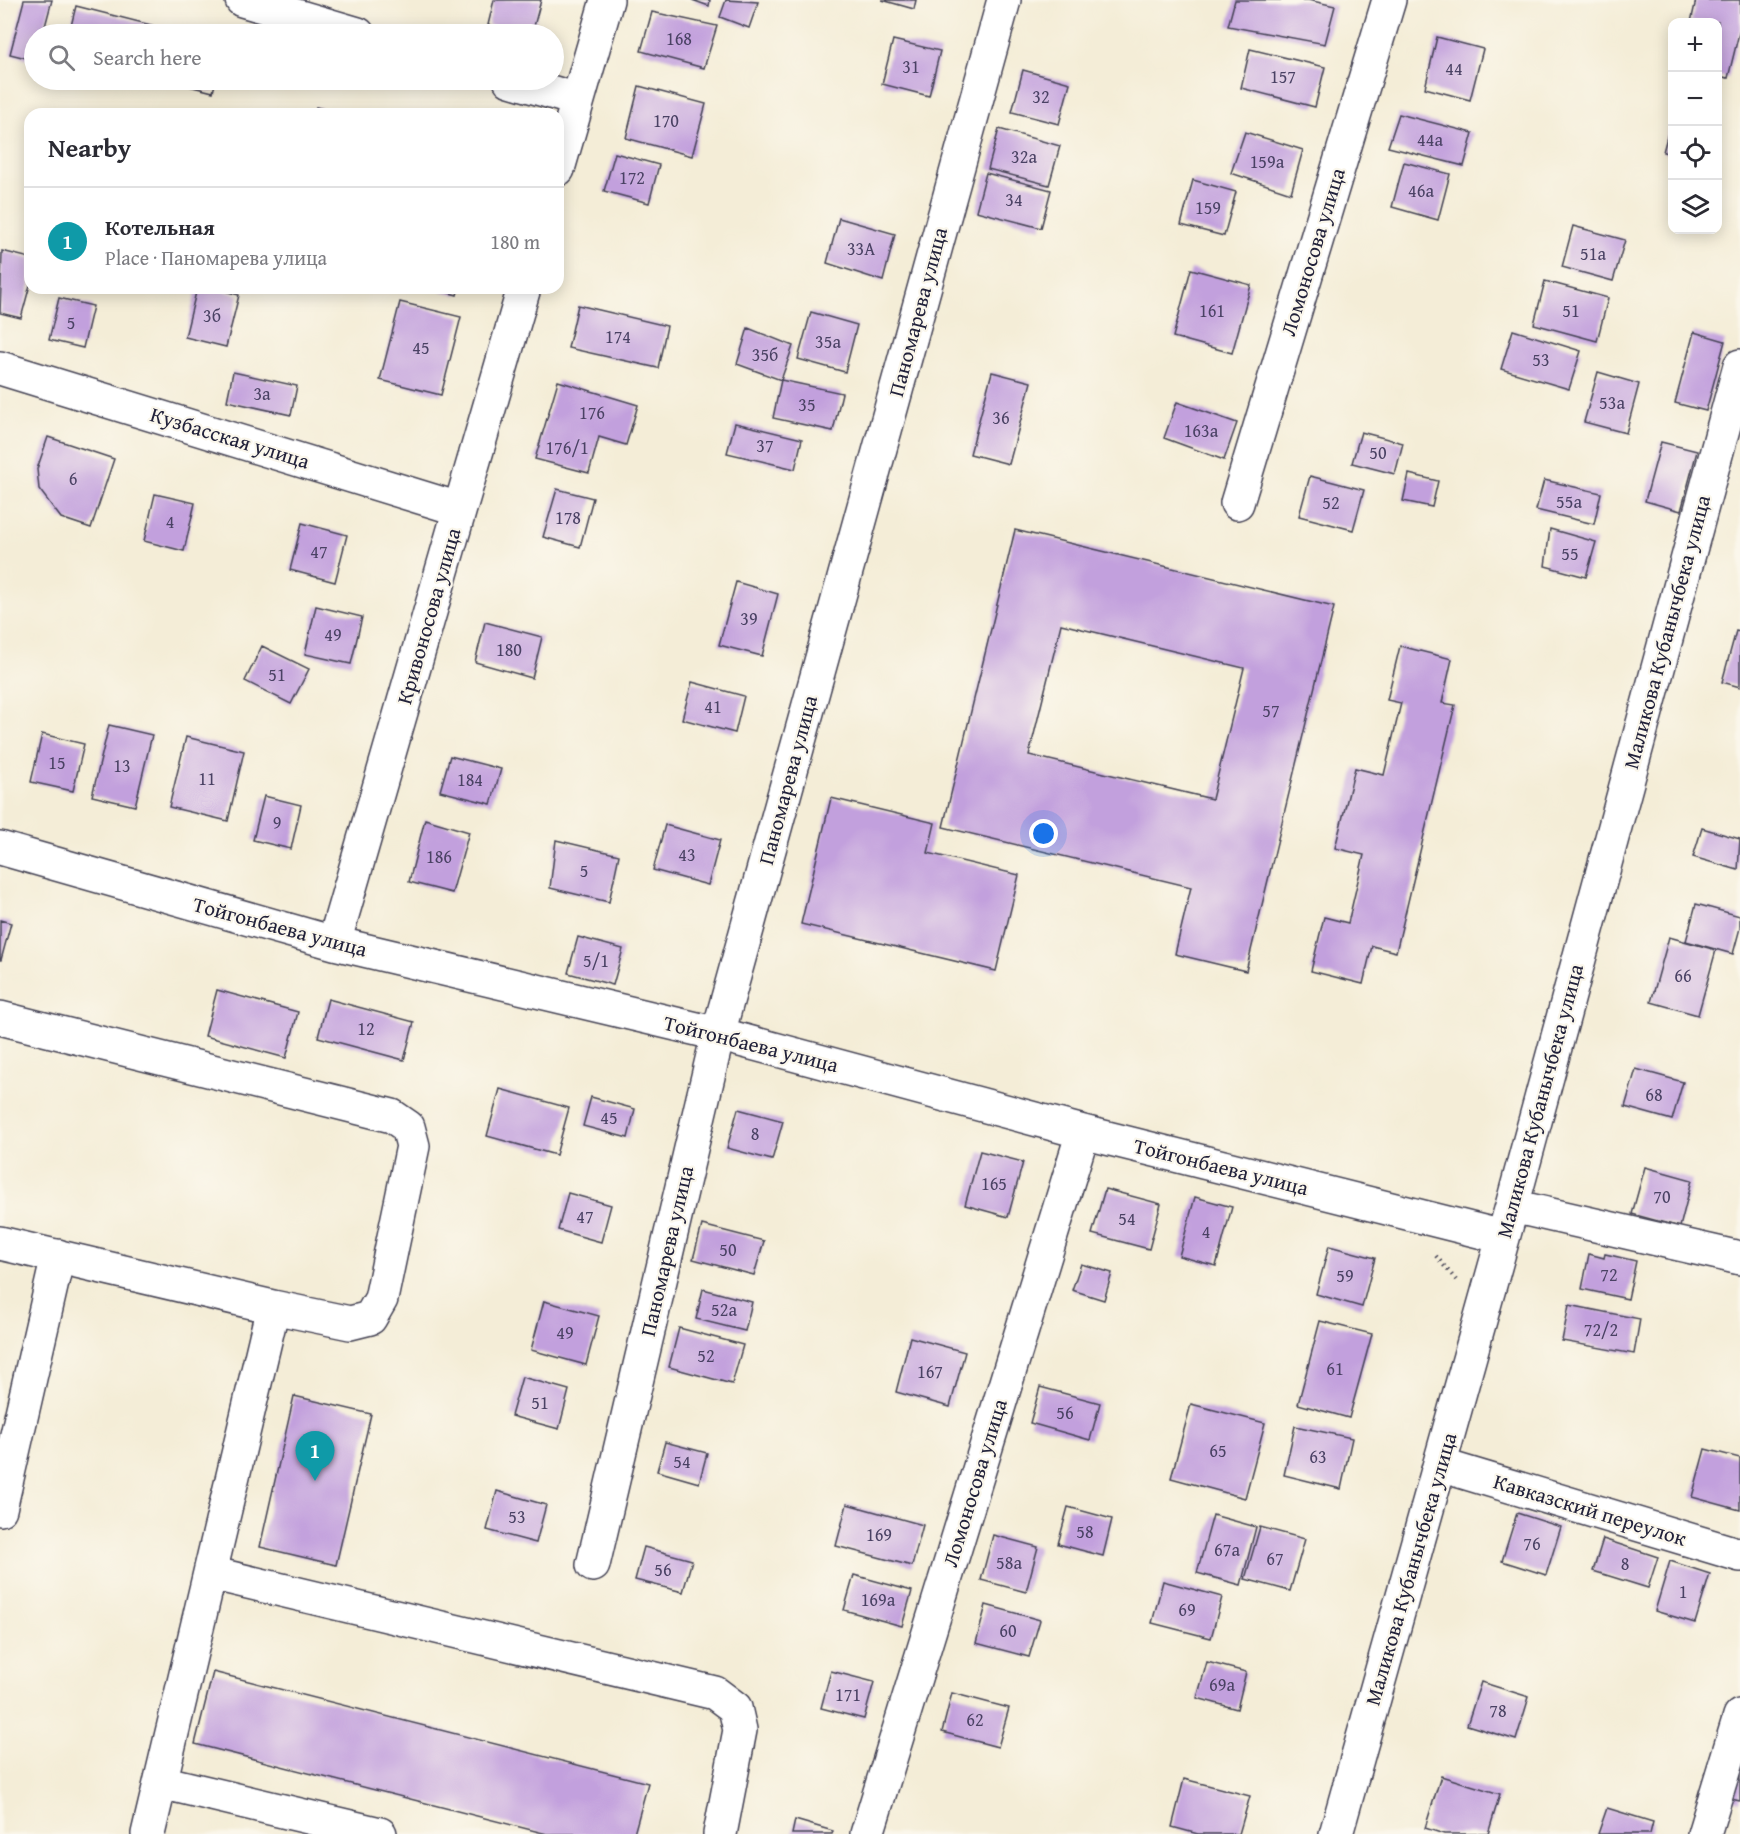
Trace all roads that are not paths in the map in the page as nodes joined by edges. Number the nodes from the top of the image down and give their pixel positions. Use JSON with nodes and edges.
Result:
{"nodes":[{"id":1,"x":242,"y":0,"type":"edge"},
{"id":2,"x":607,"y":0,"type":"edge"},
{"id":3,"x":1004,"y":0,"type":"edge"},
{"id":4,"x":1389,"y":0,"type":"edge"},
{"id":5,"x":324,"y":24,"type":"edge"},
{"id":6,"x":544,"y":90,"type":"edge"},
{"id":7,"x":578,"y":100,"type":"junction"},
{"id":8,"x":564,"y":149,"type":"edge"},
{"id":9,"x":522,"y":294,"type":"edge"},
{"id":10,"x":1740,"y":366,"type":"edge"},
{"id":11,"x":0,"y":368,"type":"edge"},
{"id":12,"x":1237,"y":503,"type":"dead end"},
{"id":13,"x":459,"y":509,"type":"junction"},
{"id":14,"x":0,"y":848,"type":"edge"},
{"id":15,"x":334,"y":943,"type":"junction"},
{"id":16,"x":0,"y":1018,"type":"edge"},
{"id":17,"x":717,"y":1034,"type":"junction"},
{"id":18,"x":1083,"y":1132,"type":"junction"},
{"id":19,"x":1512,"y":1206,"type":"junction"},
{"id":20,"x":1503,"y":1237,"type":"junction"},
{"id":21,"x":0,"y":1243,"type":"edge"},
{"id":22,"x":58,"y":1256,"type":"junction"},
{"id":23,"x":1740,"y":1258,"type":"edge"},
{"id":24,"x":273,"y":1307,"type":"junction"},
{"id":25,"x":1440,"y":1465,"type":"junction"},
{"id":26,"x":0,"y":1509,"type":"edge"},
{"id":27,"x":1740,"y":1555,"type":"edge"},
{"id":28,"x":593,"y":1566,"type":"dead end"},
{"id":29,"x":210,"y":1573,"type":"junction"},
{"id":30,"x":1740,"y":1716,"type":"edge"},
{"id":31,"x":161,"y":1782,"type":"junction"},
{"id":32,"x":148,"y":1834,"type":"edge"},
{"id":33,"x":380,"y":1834,"type":"edge"},
{"id":34,"x":720,"y":1834,"type":"edge"},
{"id":35,"x":867,"y":1834,"type":"edge"},
{"id":36,"x":1336,"y":1834,"type":"edge"},
{"id":37,"x":1704,"y":1834,"type":"edge"}],
"edges":[{"from":1,"to":5,"type":"street"},
{"from":2,"to":7,"type":"street"},
{"from":3,"to":17,"type":"street","name":"Паномарева улица"},
{"from":4,"to":12,"type":"street","name":"Ломоносова улица"},
{"from":6,"to":7,"type":"street"},
{"from":7,"to":8,"type":"street"},
{"from":9,"to":13,"type":"street","name":"Кривоносова улица"},
{"from":10,"to":19,"type":"street","name":"Маликова Кубанычбека улица"},
{"from":11,"to":13,"type":"street","name":"Кузбасская улица"},
{"from":13,"to":15,"type":"street","name":"Кривоносова улица"},
{"from":14,"to":15,"type":"street","name":"Тойгонбаева улица"},
{"from":15,"to":17,"type":"street","name":"Тойгонбаева улица"},
{"from":16,"to":24,"type":"street"},
{"from":17,"to":18,"type":"street","name":"Тойгонбаева улица"},
{"from":17,"to":28,"type":"street","name":"Паномарева улица"},
{"from":18,"to":20,"type":"street","name":"Тойгонбаева улица"},
{"from":18,"to":35,"type":"street","name":"Ломоносова улица"},
{"from":19,"to":20,"type":"street","name":"Маликова Кубанычбека улица"},
{"from":19,"to":23,"type":"street"},
{"from":20,"to":25,"type":"street","name":"Маликова Кубанычбека улица"},
{"from":21,"to":22,"type":"street"},
{"from":22,"to":24,"type":"street"},
{"from":22,"to":26,"type":"street"},
{"from":24,"to":29,"type":"street"},
{"from":25,"to":27,"type":"street","name":"Кавказский переулок"},
{"from":25,"to":36,"type":"street","name":"Маликова Кубанычбека улица"},
{"from":29,"to":31,"type":"street"},
{"from":29,"to":34,"type":"street"},
{"from":30,"to":37,"type":"street"},
{"from":31,"to":32,"type":"street"},
{"from":31,"to":33,"type":"street"}]}
